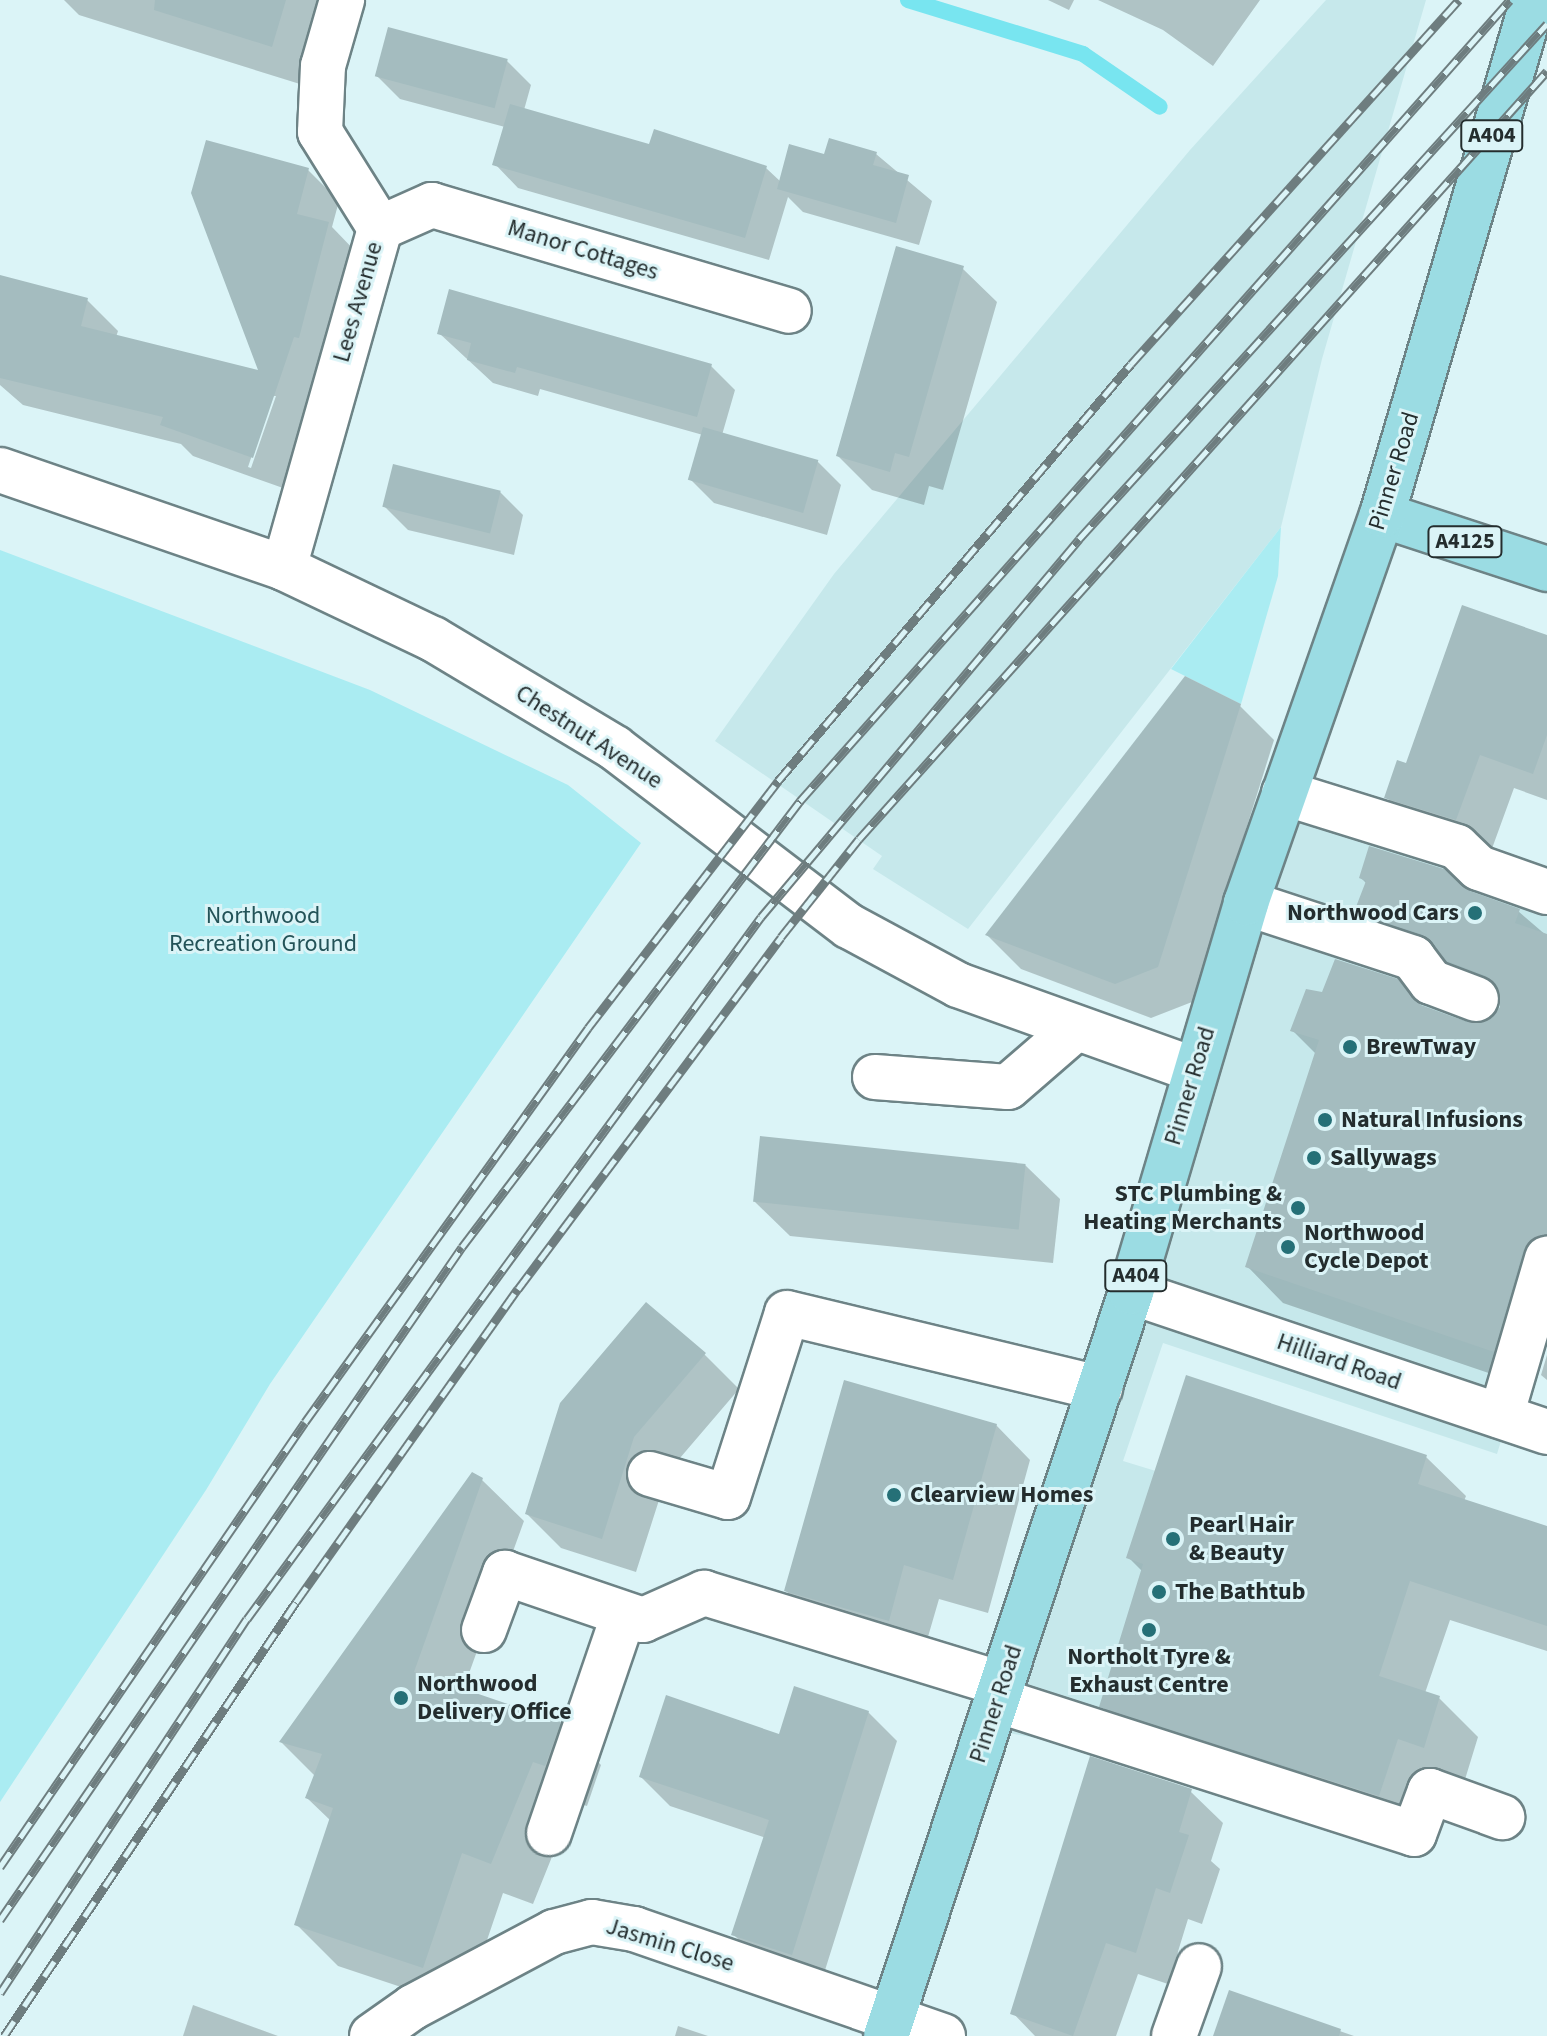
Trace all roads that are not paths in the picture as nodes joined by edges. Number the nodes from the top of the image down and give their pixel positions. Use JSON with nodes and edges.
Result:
{"nodes":[{"id":1,"x":342,"y":0,"type":"edge"},
{"id":2,"x":1533,"y":0,"type":"edge"},
{"id":3,"x":380,"y":228,"type":"junction"},
{"id":4,"x":789,"y":311,"type":"dead end"},
{"id":5,"x":0,"y":470,"type":"edge"},
{"id":6,"x":1382,"y":515,"type":"junction"},
{"id":7,"x":284,"y":568,"type":"junction"},
{"id":8,"x":1547,"y":569,"type":"edge"},
{"id":9,"x":1284,"y":793,"type":"junction"},
{"id":10,"x":1547,"y":892,"type":"edge"},
{"id":11,"x":1246,"y":903,"type":"junction"},
{"id":12,"x":1476,"y":999,"type":"dead end"},
{"id":13,"x":1076,"y":1028,"type":"junction"},
{"id":14,"x":1195,"y":1070,"type":"junction"},
{"id":15,"x":875,"y":1077,"type":"dead end"},
{"id":16,"x":1547,"y":1259,"type":"edge"},
{"id":17,"x":1131,"y":1292,"type":"junction"},
{"id":18,"x":1100,"y":1388,"type":"junction"},
{"id":19,"x":1501,"y":1416,"type":"junction"},
{"id":20,"x":1547,"y":1432,"type":"edge"},
{"id":21,"x":650,"y":1474,"type":"dead end"},
{"id":22,"x":624,"y":1614,"type":"junction"},
{"id":23,"x":484,"y":1630,"type":"dead end"},
{"id":24,"x":1000,"y":1692,"type":"junction"},
{"id":25,"x":1502,"y":1817,"type":"dead end"},
{"id":26,"x":549,"y":1833,"type":"dead end"},
{"id":27,"x":1199,"y":1966,"type":"dead end"},
{"id":28,"x":889,"y":2027,"type":"edge"},
{"id":29,"x":372,"y":2036,"type":"edge"},
{"id":30,"x":943,"y":2036,"type":"edge"},
{"id":31,"x":1174,"y":2036,"type":"edge"}],
"edges":[{"from":1,"to":3,"type":"street","name":"Lees Avenue"},
{"from":2,"to":6,"type":"main road","name":"Pinner Road","number":"A404"},
{"from":3,"to":4,"type":"street","name":"Manor Cottages"},
{"from":3,"to":7,"type":"street","name":"Lees Avenue"},
{"from":5,"to":7,"type":"street","name":"Chestnut Avenue"},
{"from":6,"to":8,"type":"main road","number":"A4125"},
{"from":6,"to":9,"type":"main road","name":"Pinner Road","number":"A404"},
{"from":7,"to":13,"type":"street","name":"Chestnut Avenue"},
{"from":9,"to":10,"type":"street"},
{"from":9,"to":11,"type":"main road","name":"Pinner Road","number":"A404"},
{"from":11,"to":12,"type":"street"},
{"from":11,"to":14,"type":"main road","name":"Pinner Road","number":"A404"},
{"from":13,"to":14,"type":"street","name":"Chestnut Avenue"},
{"from":13,"to":15,"type":"street"},
{"from":14,"to":17,"type":"main road","name":"Pinner Road","number":"A404"},
{"from":16,"to":19,"type":"street"},
{"from":17,"to":18,"type":"main road","name":"Pinner Road","number":"A404"},
{"from":17,"to":19,"type":"street","name":"Hilliard Road"},
{"from":18,"to":21,"type":"street"},
{"from":18,"to":24,"type":"main road","name":"Pinner Road","number":"A404"},
{"from":19,"to":20,"type":"street","name":"Hilliard Road"},
{"from":22,"to":23,"type":"street"},
{"from":22,"to":24,"type":"street"},
{"from":22,"to":26,"type":"street"},
{"from":24,"to":25,"type":"street"},
{"from":24,"to":28,"type":"main road","name":"Pinner Road","number":"A404"},
{"from":27,"to":31,"type":"street"},
{"from":28,"to":29,"type":"street","name":"Jasmin Close"},
{"from":28,"to":30,"type":"street","name":"Jasmin Close"}]}
